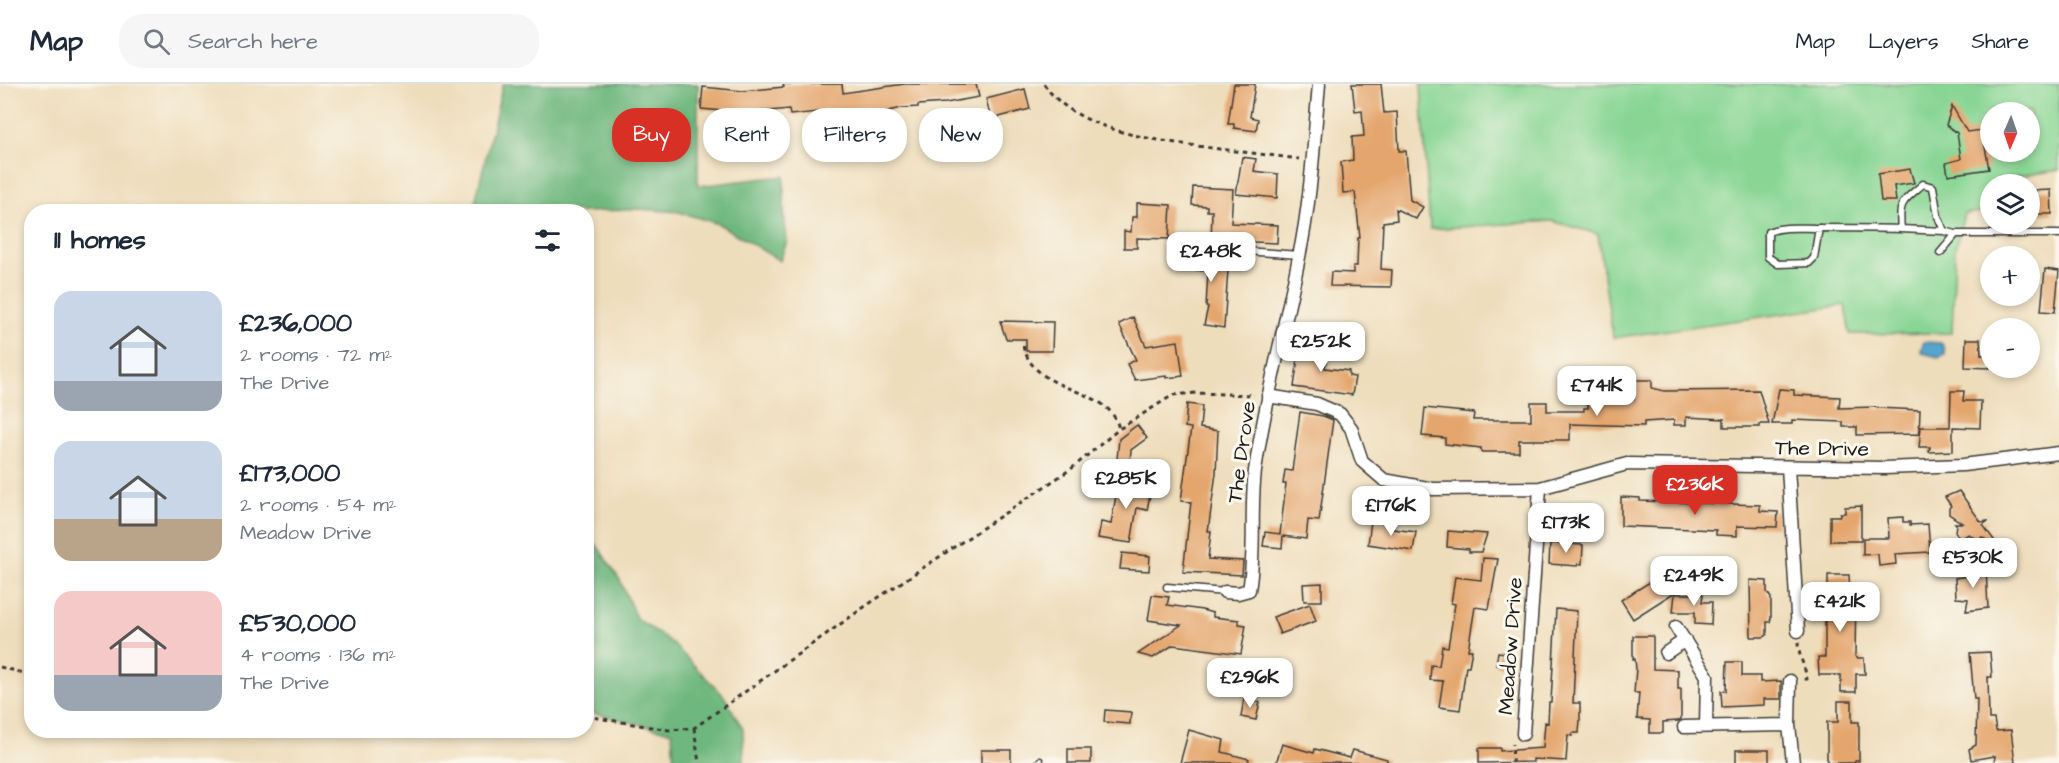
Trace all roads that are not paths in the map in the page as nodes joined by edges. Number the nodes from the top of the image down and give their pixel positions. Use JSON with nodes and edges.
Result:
{"nodes":[{"id":1,"x":1319,"y":84,"type":"edge"},
{"id":2,"x":1819,"y":228,"type":"junction"},
{"id":3,"x":1901,"y":229,"type":"junction"},
{"id":4,"x":1944,"y":231,"type":"junction"},
{"id":5,"x":1956,"y":234,"type":"junction"},
{"id":6,"x":2059,"y":234,"type":"edge"},
{"id":7,"x":1177,"y":246,"type":"dead end"},
{"id":8,"x":1940,"y":253,"type":"dead end"},
{"id":9,"x":1300,"y":255,"type":"junction"},
{"id":10,"x":1268,"y":396,"type":"junction"},
{"id":11,"x":2059,"y":453,"type":"edge"},
{"id":12,"x":1788,"y":467,"type":"junction"},
{"id":13,"x":1539,"y":488,"type":"junction"},
{"id":14,"x":1167,"y":587,"type":"dead end"},
{"id":15,"x":1225,"y":592,"type":"joint"},
{"id":16,"x":1676,"y":627,"type":"dead end"},
{"id":17,"x":1798,"y":631,"type":"road end"},
{"id":18,"x":1685,"y":640,"type":"junction"},
{"id":19,"x":1666,"y":653,"type":"dead end"},
{"id":20,"x":1790,"y":681,"type":"road end"},
{"id":21,"x":1789,"y":725,"type":"junction"},
{"id":22,"x":1706,"y":726,"type":"junction"},
{"id":23,"x":1684,"y":727,"type":"dead end"},
{"id":24,"x":1523,"y":734,"type":"dead end"},
{"id":25,"x":1793,"y":763,"type":"edge"}],
"edges":[{"from":1,"to":9,"type":"street","name":"The Drove"},
{"from":2,"to":2,"type":"lane"},
{"from":2,"to":3,"type":"lane"},
{"from":3,"to":4,"type":"lane"},
{"from":3,"to":4,"type":"lane"},
{"from":4,"to":5,"type":"lane"},
{"from":5,"to":6,"type":"lane"},
{"from":5,"to":8,"type":"lane"},
{"from":7,"to":9,"type":"lane"},
{"from":9,"to":10,"type":"street","name":"The Drove"},
{"from":10,"to":13,"type":"street","name":"The Drive"},
{"from":10,"to":15,"type":"street","name":"The Drove"},
{"from":11,"to":12,"type":"street","name":"The Drive"},
{"from":12,"to":13,"type":"street","name":"The Drive"},
{"from":12,"to":17,"type":"street"},
{"from":13,"to":24,"type":"street","name":"Meadow Drive"},
{"from":14,"to":15,"type":"lane"},
{"from":16,"to":18,"type":"street"},
{"from":18,"to":19,"type":"street"},
{"from":18,"to":22,"type":"street"},
{"from":20,"to":21,"type":"street"},
{"from":21,"to":22,"type":"street"},
{"from":21,"to":25,"type":"street"},
{"from":22,"to":23,"type":"street"}]}
